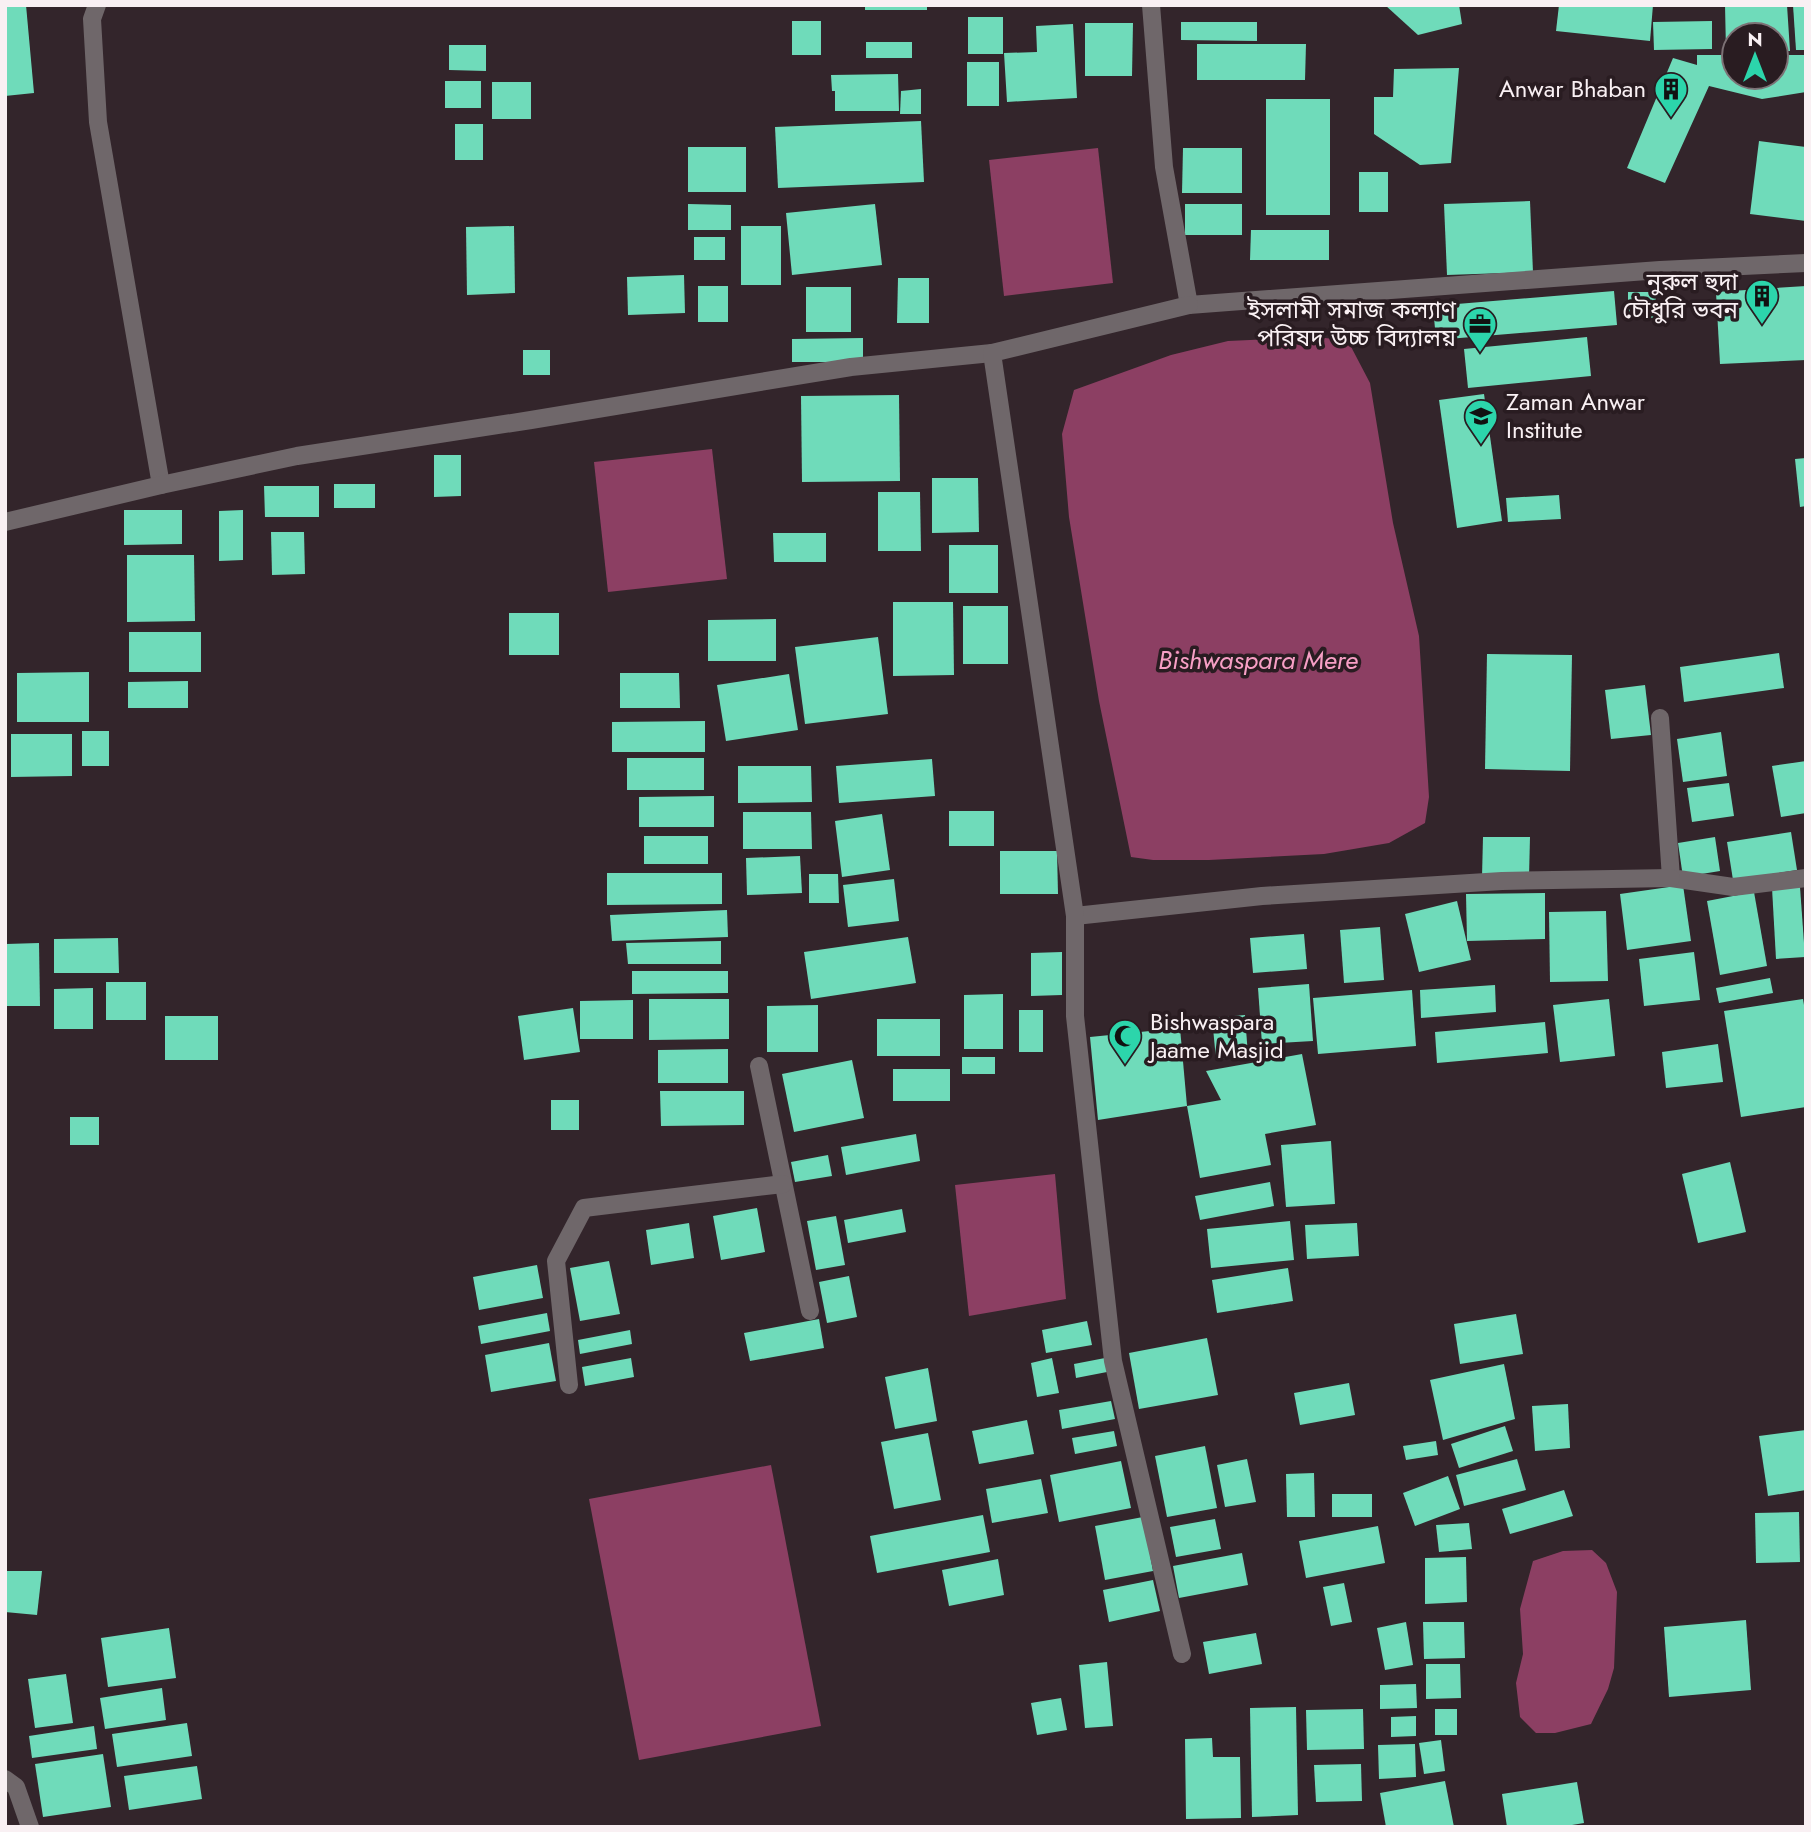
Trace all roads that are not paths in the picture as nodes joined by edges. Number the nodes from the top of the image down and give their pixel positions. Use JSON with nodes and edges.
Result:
{"nodes":[{"id":1,"x":97,"y":5,"type":"edge"},
{"id":2,"x":1151,"y":5,"type":"edge"},
{"id":3,"x":1806,"y":263,"type":"edge"},
{"id":4,"x":1189,"y":305,"type":"junction"},
{"id":5,"x":992,"y":353,"type":"junction"},
{"id":6,"x":161,"y":485,"type":"junction"},
{"id":7,"x":5,"y":523,"type":"edge"},
{"id":8,"x":1660,"y":718,"type":"dead end"},
{"id":9,"x":1671,"y":878,"type":"junction"},
{"id":10,"x":1806,"y":878,"type":"edge"},
{"id":11,"x":1075,"y":916,"type":"junction"},
{"id":12,"x":759,"y":1066,"type":"dead end"},
{"id":13,"x":783,"y":1184,"type":"junction"},
{"id":14,"x":810,"y":1311,"type":"dead end"},
{"id":15,"x":569,"y":1385,"type":"dead end"},
{"id":16,"x":1182,"y":1654,"type":"dead end"},
{"id":17,"x":5,"y":1779,"type":"edge"},
{"id":18,"x":30,"y":1827,"type":"edge"}],
"edges":[{"from":1,"to":6,"type":"street"},
{"from":2,"to":4,"type":"street"},
{"from":3,"to":4,"type":"street"},
{"from":4,"to":5,"type":"street"},
{"from":5,"to":6,"type":"street"},
{"from":5,"to":11,"type":"street"},
{"from":6,"to":7,"type":"street"},
{"from":8,"to":9,"type":"street"},
{"from":9,"to":10,"type":"street"},
{"from":9,"to":11,"type":"street"},
{"from":11,"to":16,"type":"street"},
{"from":12,"to":13,"type":"street"},
{"from":13,"to":14,"type":"street"},
{"from":13,"to":15,"type":"street"},
{"from":17,"to":18,"type":"street"}]}
